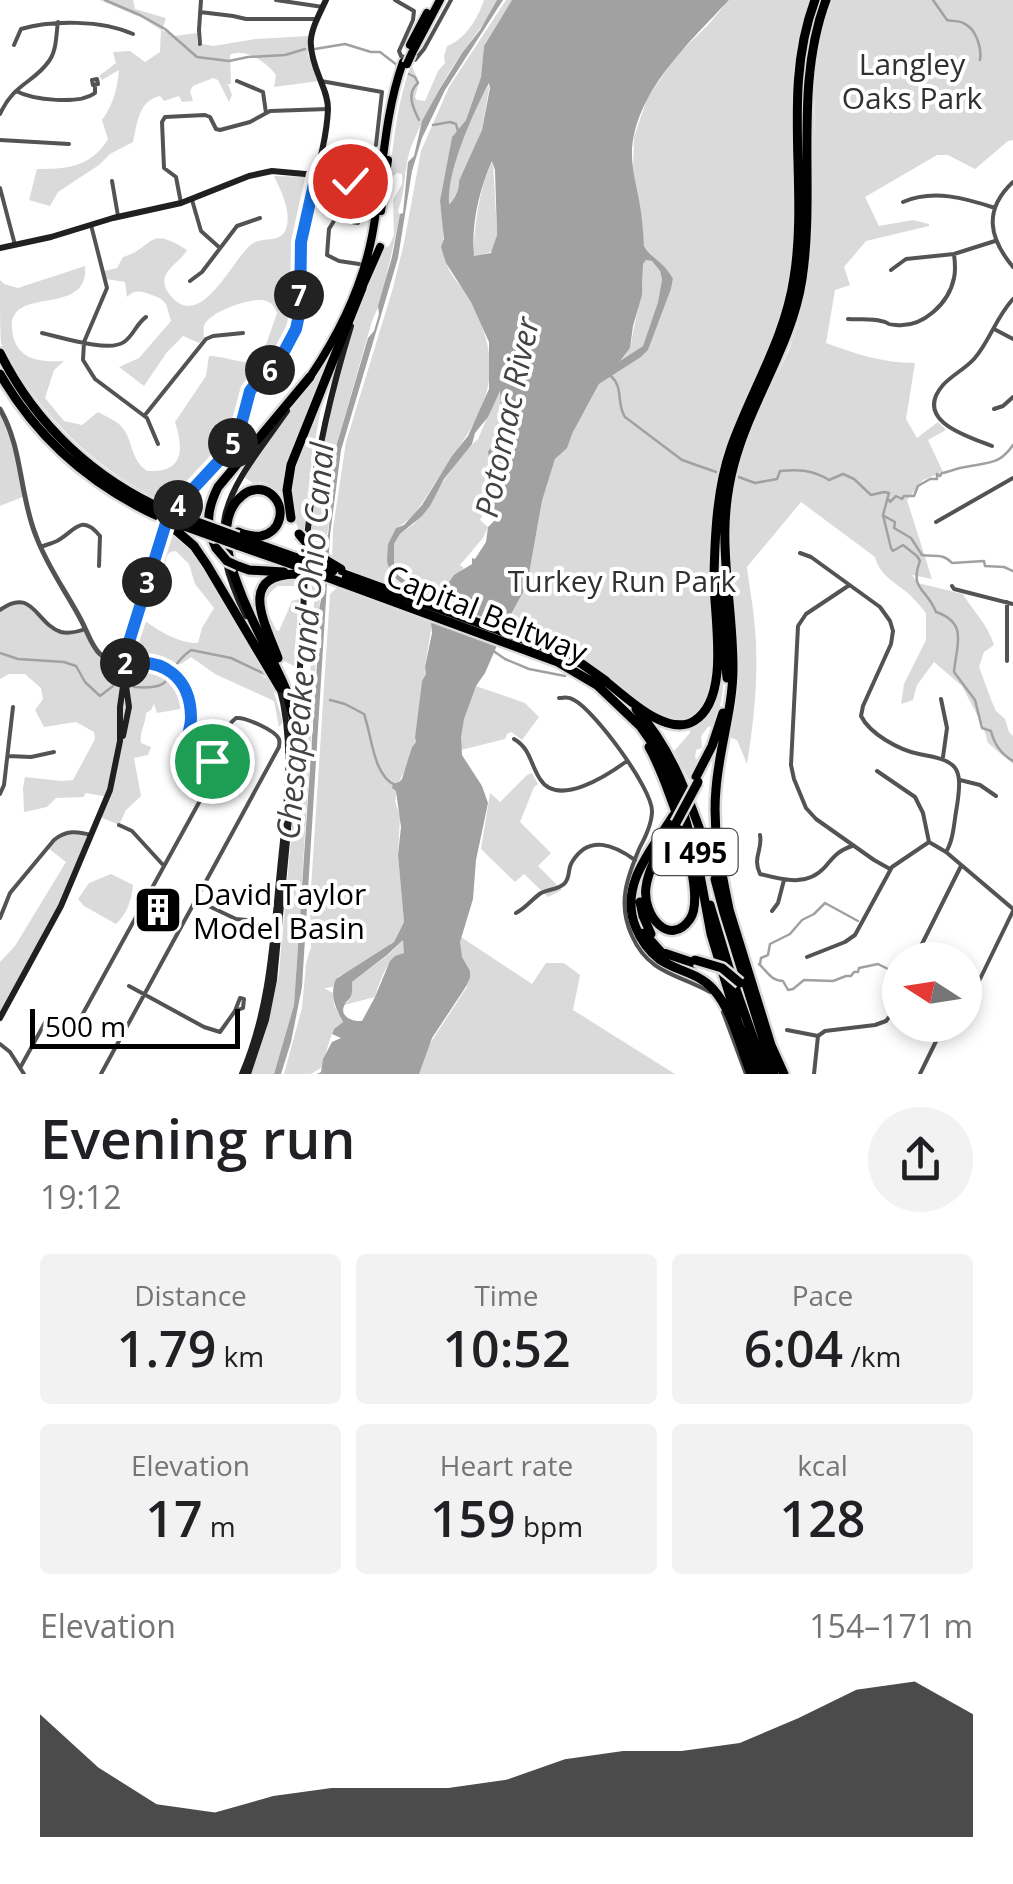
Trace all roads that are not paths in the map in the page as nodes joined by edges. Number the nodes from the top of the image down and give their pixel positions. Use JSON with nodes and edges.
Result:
{"nodes":[{"id":1,"x":202,"y":0,"type":"edge"},
{"id":2,"x":276,"y":0,"type":"edge"},
{"id":3,"x":395,"y":0,"type":"edge"},
{"id":4,"x":437,"y":0,"type":"edge"},
{"id":5,"x":451,"y":0,"type":"edge"},
{"id":6,"x":816,"y":0,"type":"edge"},
{"id":7,"x":826,"y":0,"type":"edge"},
{"id":8,"x":325,"y":4,"type":"edge"},
{"id":9,"x":200,"y":12,"type":"junction"},
{"id":10,"x":317,"y":19,"type":"junction"},
{"id":11,"x":58,"y":22,"type":"junction"},
{"id":12,"x":132,"y":34,"type":"dead end"},
{"id":13,"x":200,"y":44,"type":"dead end"},
{"id":14,"x":14,"y":46,"type":"dead end"},
{"id":15,"x":405,"y":63,"type":"junction"},
{"id":16,"x":237,"y":81,"type":"dead end"},
{"id":17,"x":320,"y":81,"type":"junction"},
{"id":18,"x":96,"y":86,"type":"dead end"},
{"id":19,"x":15,"y":90,"type":"junction"},
{"id":20,"x":328,"y":109,"type":"junction"},
{"id":21,"x":266,"y":113,"type":"junction"},
{"id":22,"x":0,"y":114,"type":"edge"},
{"id":23,"x":0,"y":140,"type":"edge"},
{"id":24,"x":70,"y":144,"type":"dead end"},
{"id":25,"x":376,"y":145,"type":"dead end"},
{"id":26,"x":389,"y":152,"type":"junction"},
{"id":27,"x":352,"y":174,"type":"dead end"},
{"id":28,"x":318,"y":178,"type":"junction"},
{"id":29,"x":112,"y":181,"type":"dead end"},
{"id":30,"x":1013,"y":182,"type":"edge"},
{"id":31,"x":0,"y":188,"type":"edge"},
{"id":32,"x":192,"y":200,"type":"junction"},
{"id":33,"x":902,"y":202,"type":"dead end"},
{"id":34,"x":181,"y":203,"type":"junction"},
{"id":35,"x":339,"y":208,"type":"junction"},
{"id":36,"x":348,"y":208,"type":"dead end"},
{"id":37,"x":995,"y":208,"type":"junction"},
{"id":38,"x":386,"y":211,"type":"dead end"},
{"id":39,"x":337,"y":216,"type":"junction"},
{"id":40,"x":118,"y":217,"type":"junction"},
{"id":41,"x":260,"y":218,"type":"dead end"},
{"id":42,"x":358,"y":224,"type":"dead end"},
{"id":43,"x":90,"y":225,"type":"junction"},
{"id":44,"x":996,"y":240,"type":"junction"},
{"id":45,"x":15,"y":245,"type":"junction"},
{"id":46,"x":380,"y":247,"type":"dead end"},
{"id":47,"x":0,"y":248,"type":"edge"},
{"id":48,"x":220,"y":248,"type":"junction"},
{"id":49,"x":954,"y":254,"type":"junction"},
{"id":50,"x":359,"y":264,"type":"dead end"},
{"id":51,"x":1013,"y":267,"type":"edge"},
{"id":52,"x":891,"y":270,"type":"dead end"},
{"id":53,"x":190,"y":281,"type":"dead end"},
{"id":54,"x":362,"y":288,"type":"junction"},
{"id":55,"x":1013,"y":300,"type":"edge"},
{"id":56,"x":146,"y":316,"type":"dead end"},
{"id":57,"x":848,"y":319,"type":"dead end"},
{"id":58,"x":994,"y":329,"type":"junction"},
{"id":59,"x":42,"y":333,"type":"dead end"},
{"id":60,"x":242,"y":333,"type":"dead end"},
{"id":61,"x":1013,"y":340,"type":"edge"},
{"id":62,"x":84,"y":342,"type":"junction"},
{"id":63,"x":0,"y":353,"type":"edge"},
{"id":64,"x":0,"y":374,"type":"edge"},
{"id":65,"x":310,"y":377,"type":"junction"},
{"id":66,"x":1013,"y":397,"type":"edge"},
{"id":67,"x":994,"y":409,"type":"dead end"},
{"id":68,"x":0,"y":410,"type":"edge"},
{"id":69,"x":145,"y":415,"type":"junction"},
{"id":70,"x":158,"y":444,"type":"dead end"},
{"id":71,"x":992,"y":446,"type":"dead end"},
{"id":72,"x":732,"y":458,"type":"junction"},
{"id":73,"x":1013,"y":478,"type":"edge"},
{"id":74,"x":723,"y":497,"type":"junction"},
{"id":75,"x":163,"y":517,"type":"junction"},
{"id":76,"x":291,"y":518,"type":"junction"},
{"id":77,"x":936,"y":522,"type":"dead end"},
{"id":78,"x":238,"y":538,"type":"junction"},
{"id":79,"x":716,"y":541,"type":"junction"},
{"id":80,"x":219,"y":543,"type":"junction"},
{"id":81,"x":41,"y":547,"type":"junction"},
{"id":82,"x":800,"y":552,"type":"dead end"},
{"id":83,"x":99,"y":566,"type":"dead end"},
{"id":84,"x":297,"y":566,"type":"junction"},
{"id":85,"x":340,"y":578,"type":"junction"},
{"id":86,"x":850,"y":585,"type":"junction"},
{"id":87,"x":952,"y":586,"type":"dead end"},
{"id":88,"x":379,"y":591,"type":"junction"},
{"id":89,"x":1010,"y":603,"type":"edge"},
{"id":90,"x":0,"y":610,"type":"edge"},
{"id":91,"x":86,"y":629,"type":"junction"},
{"id":92,"x":547,"y":652,"type":"junction"},
{"id":93,"x":1007,"y":660,"type":"dead end"},
{"id":94,"x":570,"y":668,"type":"junction"},
{"id":95,"x":125,"y":669,"type":"junction"},
{"id":96,"x":603,"y":679,"type":"junction"},
{"id":97,"x":284,"y":692,"type":"junction"},
{"id":98,"x":558,"y":698,"type":"dead end"},
{"id":99,"x":941,"y":699,"type":"dead end"},
{"id":100,"x":13,"y":707,"type":"dead end"},
{"id":101,"x":728,"y":712,"type":"junction"},
{"id":102,"x":514,"y":739,"type":"dead end"},
{"id":103,"x":54,"y":752,"type":"dead end"},
{"id":104,"x":8,"y":756,"type":"junction"},
{"id":105,"x":942,"y":758,"type":"junction"},
{"id":106,"x":212,"y":761,"type":"junction"},
{"id":107,"x":627,"y":762,"type":"junction"},
{"id":108,"x":294,"y":767,"type":"junction"},
{"id":109,"x":877,"y":771,"type":"dead end"},
{"id":110,"x":697,"y":780,"type":"junction"},
{"id":111,"x":960,"y":780,"type":"junction"},
{"id":112,"x":0,"y":794,"type":"edge"},
{"id":113,"x":996,"y":796,"type":"dead end"},
{"id":114,"x":675,"y":819,"type":"junction"},
{"id":115,"x":119,"y":825,"type":"dead end"},
{"id":116,"x":92,"y":835,"type":"junction"},
{"id":117,"x":760,"y":836,"type":"dead end"},
{"id":118,"x":929,"y":842,"type":"junction"},
{"id":119,"x":853,"y":846,"type":"junction"},
{"id":120,"x":946,"y":852,"type":"junction"},
{"id":121,"x":635,"y":860,"type":"junction"},
{"id":122,"x":698,"y":864,"type":"junction"},
{"id":123,"x":164,"y":866,"type":"junction"},
{"id":124,"x":713,"y":866,"type":"junction"},
{"id":125,"x":961,"y":866,"type":"junction"},
{"id":126,"x":890,"y":869,"type":"junction"},
{"id":127,"x":784,"y":880,"type":"junction"},
{"id":128,"x":196,"y":900,"type":"junction"},
{"id":129,"x":729,"y":909,"type":"junction"},
{"id":130,"x":1013,"y":910,"type":"edge"},
{"id":131,"x":772,"y":911,"type":"dead end"},
{"id":132,"x":516,"y":913,"type":"dead end"},
{"id":133,"x":0,"y":918,"type":"edge"},
{"id":134,"x":248,"y":920,"type":"dead end"},
{"id":135,"x":923,"y":942,"type":"edge"},
{"id":136,"x":807,"y":957,"type":"dead end"},
{"id":137,"x":982,"y":974,"type":"edge"},
{"id":138,"x":737,"y":984,"type":"junction"},
{"id":139,"x":129,"y":986,"type":"dead end"},
{"id":140,"x":144,"y":994,"type":"junction"},
{"id":141,"x":235,"y":1011,"type":"dead end"},
{"id":142,"x":0,"y":1018,"type":"edge"},
{"id":143,"x":882,"y":1022,"type":"edge"},
{"id":144,"x":786,"y":1030,"type":"dead end"},
{"id":145,"x":818,"y":1036,"type":"junction"},
{"id":146,"x":936,"y":1042,"type":"edge"},
{"id":147,"x":0,"y":1044,"type":"edge"},
{"id":148,"x":22,"y":1071,"type":"edge"},
{"id":149,"x":761,"y":1072,"type":"edge"},
{"id":150,"x":101,"y":1074,"type":"edge"},
{"id":151,"x":245,"y":1074,"type":"edge"},
{"id":152,"x":784,"y":1074,"type":"edge"},
{"id":153,"x":814,"y":1074,"type":"edge"},
{"id":154,"x":920,"y":1074,"type":"edge"}],
"edges":[{"from":1,"to":9,"type":"street"},
{"from":2,"to":8,"type":"street"},
{"from":3,"to":5,"type":"street"},
{"from":4,"to":15,"type":"main road","bridge":true},
{"from":6,"to":72,"type":"highway"},
{"from":7,"to":72,"type":"highway"},
{"from":8,"to":10,"type":"main road"},
{"from":9,"to":10,"type":"street"},
{"from":9,"to":13,"type":"street"},
{"from":10,"to":17,"type":"main road"},
{"from":11,"to":12,"type":"street"},
{"from":11,"to":14,"type":"street"},
{"from":11,"to":19,"type":"street"},
{"from":15,"to":26,"type":"main road"},
{"from":15,"to":65,"type":"main road"},
{"from":16,"to":21,"type":"street"},
{"from":17,"to":20,"type":"main road"},
{"from":17,"to":25,"type":"street"},
{"from":18,"to":19,"type":"street"},
{"from":19,"to":22,"type":"street"},
{"from":20,"to":21,"type":"street"},
{"from":20,"to":28,"type":"main road"},
{"from":21,"to":34,"type":"street"},
{"from":23,"to":24,"type":"street"},
{"from":26,"to":38,"type":"main road"},
{"from":26,"to":54,"type":"main road"},
{"from":27,"to":28,"type":"street"},
{"from":28,"to":32,"type":"main road"},
{"from":28,"to":35,"type":"street"},
{"from":28,"to":95,"type":"main road"},
{"from":29,"to":40,"type":"street"},
{"from":30,"to":37,"type":"street"},
{"from":31,"to":45,"type":"street"},
{"from":32,"to":34,"type":"main road"},
{"from":32,"to":48,"type":"street"},
{"from":33,"to":37,"type":"street"},
{"from":34,"to":40,"type":"main road"},
{"from":35,"to":36,"type":"street"},
{"from":35,"to":39,"type":"street"},
{"from":37,"to":44,"type":"street"},
{"from":39,"to":42,"type":"street"},
{"from":39,"to":50,"type":"street"},
{"from":40,"to":43,"type":"main road"},
{"from":41,"to":48,"type":"street"},
{"from":43,"to":45,"type":"main road"},
{"from":43,"to":62,"type":"street"},
{"from":44,"to":49,"type":"street"},
{"from":44,"to":51,"type":"street"},
{"from":45,"to":47,"type":"main road"},
{"from":46,"to":54,"type":"main road"},
{"from":48,"to":53,"type":"street"},
{"from":49,"to":52,"type":"street"},
{"from":49,"to":57,"type":"street"},
{"from":54,"to":76,"type":"highway"},
{"from":54,"to":108,"type":"main road"},
{"from":55,"to":58,"type":"street"},
{"from":56,"to":62,"type":"street"},
{"from":58,"to":61,"type":"street"},
{"from":58,"to":71,"type":"street"},
{"from":59,"to":62,"type":"street"},
{"from":60,"to":69,"type":"street"},
{"from":62,"to":69,"type":"street"},
{"from":63,"to":75,"type":"highway","name":"Capital Beltway"},
{"from":64,"to":75,"type":"highway","name":"Capital Beltway"},
{"from":65,"to":80,"type":"main road"},
{"from":65,"to":80,"type":"highway"},
{"from":66,"to":67,"type":"street"},
{"from":68,"to":81,"type":"street"},
{"from":69,"to":70,"type":"street"},
{"from":72,"to":74,"type":"highway"},
{"from":73,"to":77,"type":"street"},
{"from":74,"to":79,"type":"highway"},
{"from":74,"to":101,"type":"highway"},
{"from":75,"to":78,"type":"highway","name":"Capital Beltway","bridge":true},
{"from":75,"to":78,"type":"highway","name":"Capital Beltway","bridge":true},
{"from":75,"to":97,"type":"highway","bridge":true},
{"from":76,"to":80,"type":"highway"},
{"from":76,"to":85,"type":"highway","bridge":true},
{"from":78,"to":84,"type":"highway","name":"Capital Beltway"},
{"from":78,"to":97,"type":"highway"},
{"from":79,"to":96,"type":"highway"},
{"from":79,"to":110,"type":"highway"},
{"from":80,"to":84,"type":"highway","bridge":true},
{"from":80,"to":97,"type":"main road"},
{"from":81,"to":83,"type":"street"},
{"from":81,"to":91,"type":"street"},
{"from":82,"to":86,"type":"street"},
{"from":84,"to":85,"type":"highway","bridge":true},
{"from":84,"to":85,"type":"highway","name":"Capital Beltway","bridge":true},
{"from":84,"to":97,"type":"highway"},
{"from":85,"to":88,"type":"highway"},
{"from":85,"to":88,"type":"highway"},
{"from":86,"to":105,"type":"street"},
{"from":86,"to":119,"type":"street"},
{"from":87,"to":89,"type":"street"},
{"from":88,"to":92,"type":"highway","name":"Capital Beltway","number":"I 495"},
{"from":89,"to":93,"type":"street"},
{"from":90,"to":91,"type":"street"},
{"from":91,"to":95,"type":"street"},
{"from":92,"to":94,"type":"highway","name":"Capital Beltway","number":"I 495"},
{"from":92,"to":96,"type":"highway","name":"Capital Beltway","number":"I 495"},
{"from":94,"to":114,"type":"highway"},
{"from":94,"to":122,"type":"highway","name":"Capital Beltway","number":"I 495"},
{"from":95,"to":106,"type":"street"},
{"from":95,"to":116,"type":"main road"},
{"from":96,"to":124,"type":"highway","name":"Capital Beltway","number":"I 495"},
{"from":97,"to":108,"type":"highway"},
{"from":97,"to":151,"type":"main road"},
{"from":98,"to":107,"type":"street"},
{"from":99,"to":105,"type":"street"},
{"from":100,"to":104,"type":"street"},
{"from":101,"to":110,"type":"highway"},
{"from":101,"to":129,"type":"highway"},
{"from":102,"to":107,"type":"street"},
{"from":103,"to":104,"type":"street"},
{"from":104,"to":112,"type":"street"},
{"from":105,"to":111,"type":"street"},
{"from":106,"to":123,"type":"street"},
{"from":106,"to":128,"type":"street"},
{"from":107,"to":121,"type":"street"},
{"from":108,"to":151,"type":"main road"},
{"from":109,"to":118,"type":"street"},
{"from":110,"to":114,"type":"highway","bridge":true},
{"from":111,"to":113,"type":"street"},
{"from":111,"to":120,"type":"street"},
{"from":114,"to":138,"type":"highway","bridge":true},
{"from":114,"to":149,"type":"highway"},
{"from":115,"to":123,"type":"street"},
{"from":116,"to":133,"type":"street"},
{"from":116,"to":142,"type":"main road"},
{"from":117,"to":127,"type":"street"},
{"from":118,"to":120,"type":"street"},
{"from":118,"to":126,"type":"street"},
{"from":119,"to":126,"type":"street"},
{"from":119,"to":127,"type":"street"},
{"from":120,"to":125,"type":"street"},
{"from":121,"to":132,"type":"street"},
{"from":121,"to":149,"type":"street"},
{"from":122,"to":138,"type":"highway"},
{"from":122,"to":149,"type":"highway","name":"Capital Beltway","number":"I 495"},
{"from":123,"to":148,"type":"street"},
{"from":124,"to":129,"type":"highway","name":"Capital Beltway","number":"I 495"},
{"from":124,"to":149,"type":"highway"},
{"from":125,"to":130,"type":"street"},
{"from":125,"to":135,"type":"street"},
{"from":126,"to":136,"type":"street"},
{"from":127,"to":131,"type":"street"},
{"from":128,"to":134,"type":"street"},
{"from":128,"to":140,"type":"street"},
{"from":129,"to":152,"type":"highway","name":"Capital Beltway","number":"I 495"},
{"from":130,"to":137,"type":"street"},
{"from":138,"to":149,"type":"highway"},
{"from":139,"to":140,"type":"street"},
{"from":140,"to":141,"type":"street"},
{"from":140,"to":150,"type":"street"},
{"from":143,"to":145,"type":"street"},
{"from":144,"to":145,"type":"street"},
{"from":145,"to":153,"type":"street"},
{"from":146,"to":154,"type":"street"},
{"from":147,"to":148,"type":"street"}]}
